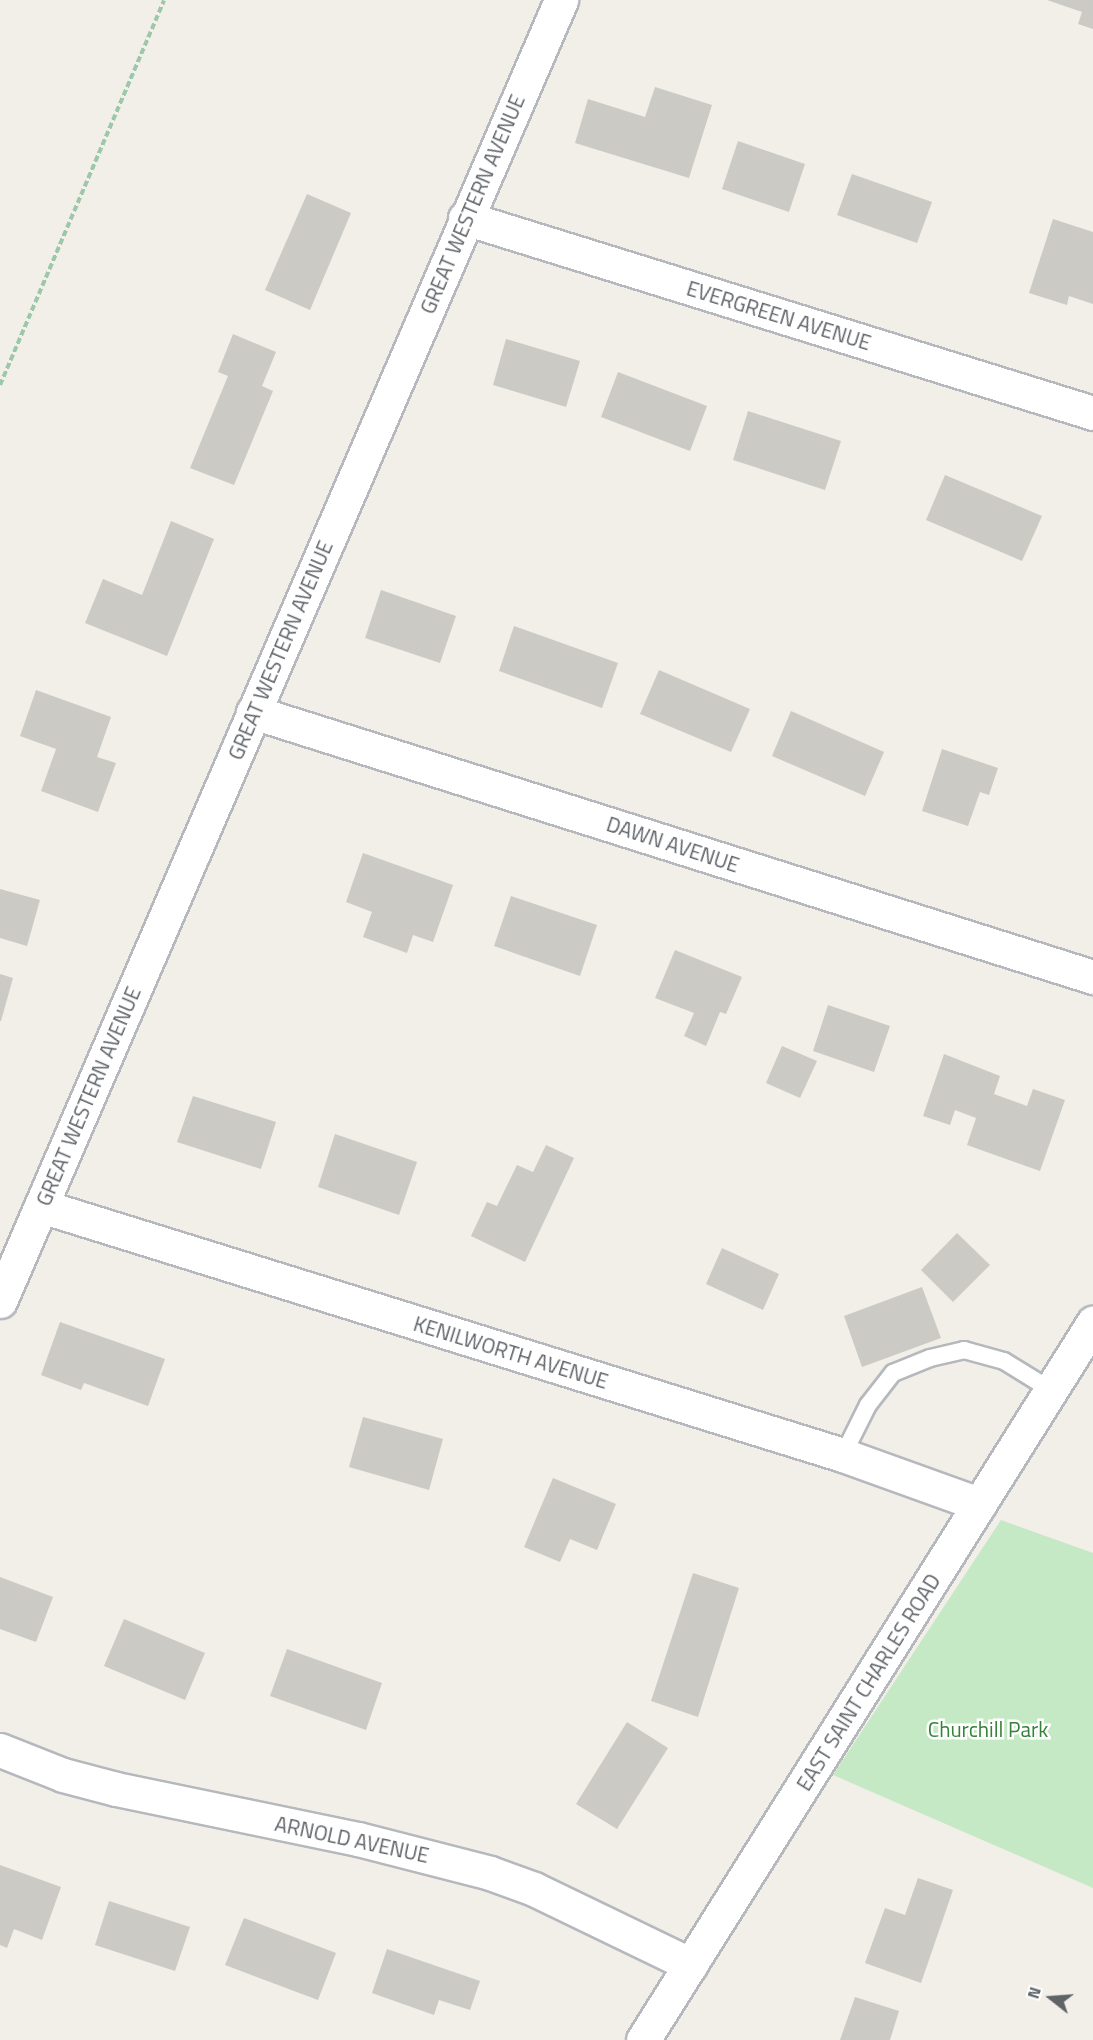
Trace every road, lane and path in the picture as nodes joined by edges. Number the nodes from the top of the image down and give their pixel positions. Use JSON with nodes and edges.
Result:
{"nodes":[{"id":1,"x":165,"y":0,"type":"edge"},
{"id":2,"x":561,"y":0,"type":"edge"},
{"id":3,"x":465,"y":218,"type":"junction"},
{"id":4,"x":0,"y":385,"type":"edge"},
{"id":5,"x":1093,"y":413,"type":"edge"},
{"id":6,"x":253,"y":712,"type":"junction"},
{"id":7,"x":1093,"y":977,"type":"edge"},
{"id":8,"x":41,"y":1206,"type":"junction"},
{"id":9,"x":0,"y":1300,"type":"edge"},
{"id":10,"x":1093,"y":1323,"type":"edge"},
{"id":11,"x":1051,"y":1390,"type":"junction"},
{"id":12,"x":843,"y":1455,"type":"junction"},
{"id":13,"x":979,"y":1504,"type":"junction"},
{"id":14,"x":0,"y":1750,"type":"edge"},
{"id":15,"x":690,"y":1965,"type":"junction"},
{"id":16,"x":643,"y":2040,"type":"edge"}],
"edges":[{"from":1,"to":4,"type":"path"},
{"from":2,"to":3,"type":"street","name":"GREAT WESTERN AVENUE"},
{"from":3,"to":5,"type":"street","name":"EVERGREEN AVENUE"},
{"from":3,"to":6,"type":"street","name":"GREAT WESTERN AVENUE"},
{"from":6,"to":7,"type":"street","name":"DAWN AVENUE"},
{"from":6,"to":8,"type":"street","name":"GREAT WESTERN AVENUE"},
{"from":8,"to":9,"type":"street","name":"GREAT WESTERN AVENUE"},
{"from":8,"to":12,"type":"street","name":"KENILWORTH AVENUE"},
{"from":10,"to":11,"type":"street","name":"EAST SAINT CHARLES ROAD"},
{"from":11,"to":12,"type":"lane"},
{"from":11,"to":13,"type":"street","name":"EAST SAINT CHARLES ROAD"},
{"from":12,"to":13,"type":"street","name":"KENILWORTH AVENUE"},
{"from":13,"to":15,"type":"street","name":"EAST SAINT CHARLES ROAD"},
{"from":14,"to":15,"type":"street","name":"ARNOLD AVENUE"},
{"from":15,"to":16,"type":"street","name":"EAST SAINT CHARLES ROAD"}]}
